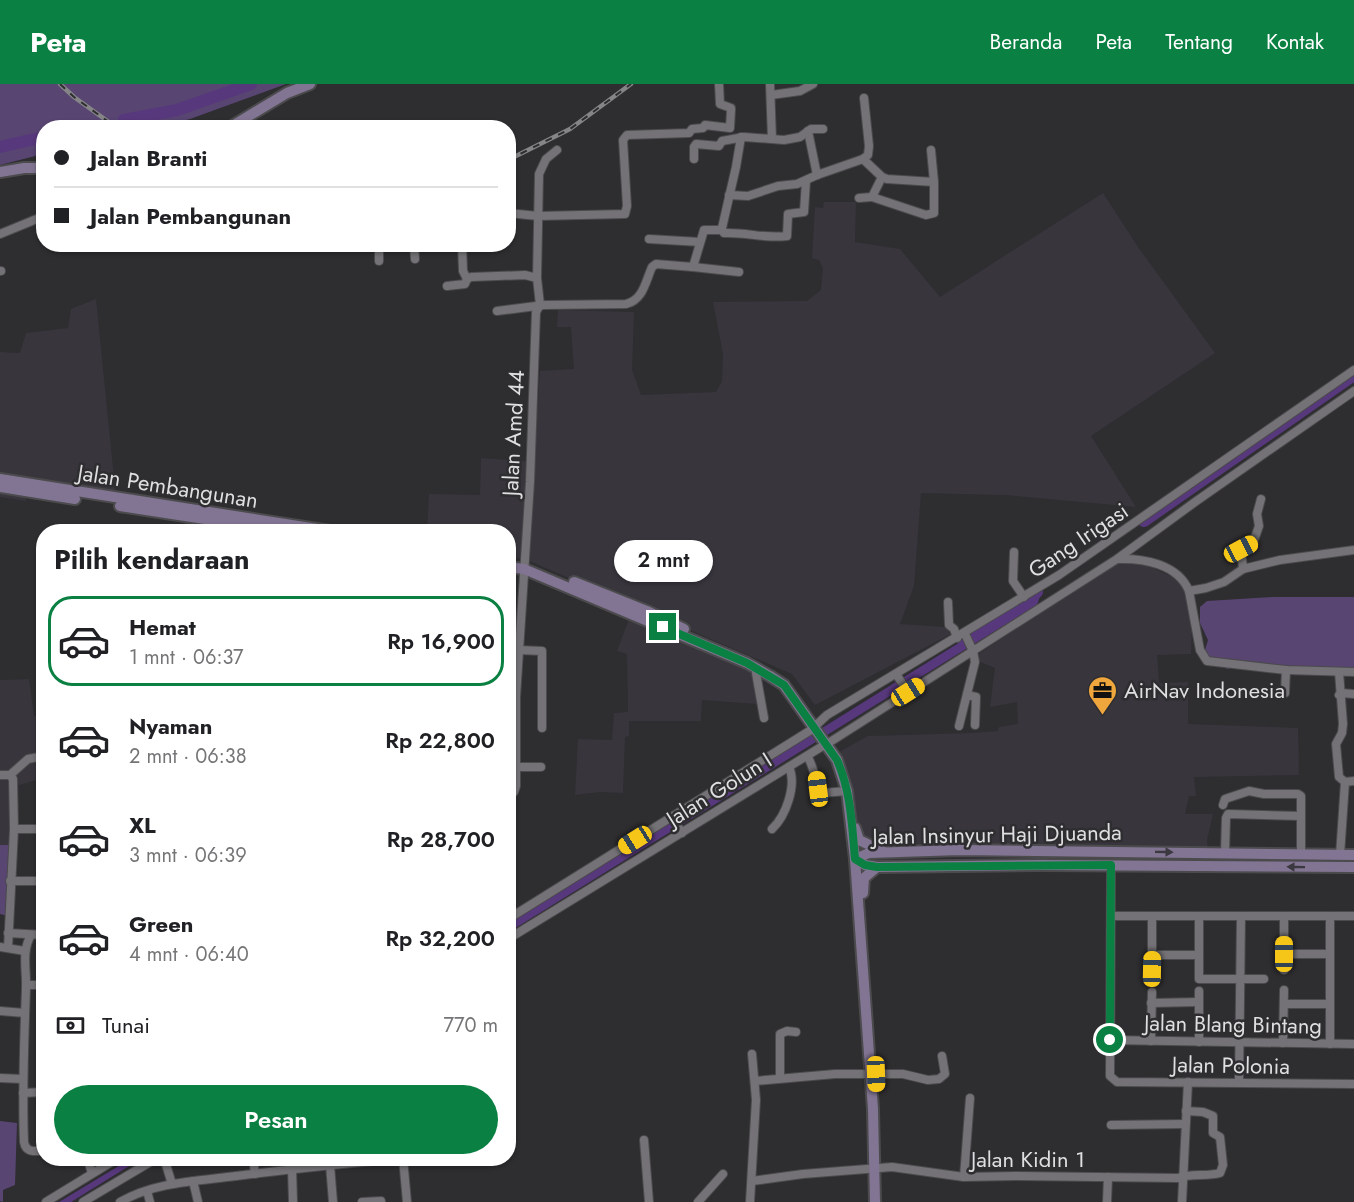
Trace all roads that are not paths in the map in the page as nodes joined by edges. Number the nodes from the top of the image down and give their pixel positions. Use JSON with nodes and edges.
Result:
{"nodes":[{"id":1,"x":310,"y":84,"type":"edge"},
{"id":2,"x":719,"y":84,"type":"edge"},
{"id":3,"x":770,"y":84,"type":"edge"},
{"id":4,"x":813,"y":84,"type":"edge"},
{"id":5,"x":771,"y":95,"type":"junction"},
{"id":6,"x":864,"y":98,"type":"dead end"},
{"id":7,"x":242,"y":120,"type":"edge"},
{"id":8,"x":254,"y":120,"type":"edge"},
{"id":9,"x":823,"y":129,"type":"dead end"},
{"id":10,"x":808,"y":131,"type":"junction"},
{"id":11,"x":741,"y":137,"type":"junction"},
{"id":12,"x":772,"y":138,"type":"junction"},
{"id":13,"x":556,"y":150,"type":"dead end"},
{"id":14,"x":931,"y":150,"type":"dead end"},
{"id":15,"x":694,"y":159,"type":"dead end"},
{"id":16,"x":863,"y":159,"type":"junction"},
{"id":17,"x":36,"y":168,"type":"edge"},
{"id":18,"x":0,"y":173,"type":"edge"},
{"id":19,"x":36,"y":174,"type":"edge"},
{"id":20,"x":817,"y":175,"type":"junction"},
{"id":21,"x":882,"y":177,"type":"junction"},
{"id":22,"x":806,"y":181,"type":"junction"},
{"id":23,"x":934,"y":182,"type":"junction"},
{"id":24,"x":729,"y":195,"type":"junction"},
{"id":25,"x":872,"y":197,"type":"junction"},
{"id":26,"x":859,"y":198,"type":"dead end"},
{"id":27,"x":516,"y":214,"type":"edge"},
{"id":28,"x":538,"y":216,"type":"junction"},
{"id":29,"x":36,"y":219,"type":"edge"},
{"id":30,"x":721,"y":229,"type":"junction"},
{"id":31,"x":0,"y":234,"type":"edge"},
{"id":32,"x":649,"y":239,"type":"dead end"},
{"id":33,"x":700,"y":242,"type":"junction"},
{"id":34,"x":379,"y":252,"type":"edge"},
{"id":35,"x":415,"y":252,"type":"edge"},
{"id":36,"x":462,"y":252,"type":"edge"},
{"id":37,"x":415,"y":259,"type":"dead end"},
{"id":38,"x":379,"y":261,"type":"dead end"},
{"id":39,"x":693,"y":267,"type":"junction"},
{"id":40,"x":739,"y":272,"type":"dead end"},
{"id":41,"x":537,"y":278,"type":"junction"},
{"id":42,"x":467,"y":279,"type":"junction"},
{"id":43,"x":447,"y":286,"type":"dead end"},
{"id":44,"x":540,"y":305,"type":"junction"},
{"id":45,"x":498,"y":310,"type":"dead end"},
{"id":46,"x":1354,"y":370,"type":"edge"},
{"id":47,"x":1354,"y":391,"type":"edge"},
{"id":48,"x":0,"y":479,"type":"edge"},
{"id":49,"x":0,"y":487,"type":"edge"},
{"id":50,"x":1261,"y":500,"type":"dead end"},
{"id":51,"x":238,"y":524,"type":"edge"},
{"id":52,"x":286,"y":524,"type":"edge"},
{"id":53,"x":1354,"y":550,"type":"edge"},
{"id":54,"x":1014,"y":552,"type":"dead end"},
{"id":55,"x":1117,"y":559,"type":"junction"},
{"id":56,"x":516,"y":563,"type":"edge"},
{"id":57,"x":516,"y":566,"type":"edge"},
{"id":58,"x":524,"y":566,"type":"junction"},
{"id":59,"x":1243,"y":569,"type":"junction"},
{"id":60,"x":1189,"y":591,"type":"junction"},
{"id":61,"x":1024,"y":597,"type":"junction"},
{"id":62,"x":948,"y":602,"type":"dead end"},
{"id":63,"x":967,"y":641,"type":"junction"},
{"id":64,"x":519,"y":650,"type":"junction"},
{"id":65,"x":757,"y":669,"type":"junction"},
{"id":66,"x":1286,"y":670,"type":"junction"},
{"id":67,"x":1339,"y":672,"type":"junction"},
{"id":68,"x":1354,"y":672,"type":"edge"},
{"id":69,"x":898,"y":677,"type":"junction"},
{"id":70,"x":907,"y":690,"type":"junction"},
{"id":71,"x":1285,"y":693,"type":"dead end"},
{"id":72,"x":1354,"y":694,"type":"edge"},
{"id":73,"x":967,"y":695,"type":"junction"},
{"id":74,"x":1339,"y":695,"type":"junction"},
{"id":75,"x":764,"y":718,"type":"dead end"},
{"id":76,"x":816,"y":725,"type":"junction"},
{"id":77,"x":975,"y":725,"type":"dead end"},
{"id":78,"x":959,"y":726,"type":"dead end"},
{"id":79,"x":542,"y":728,"type":"dead end"},
{"id":80,"x":827,"y":742,"type":"junction"},
{"id":81,"x":807,"y":756,"type":"junction"},
{"id":82,"x":36,"y":758,"type":"edge"},
{"id":83,"x":516,"y":767,"type":"junction"},
{"id":84,"x":541,"y":767,"type":"dead end"},
{"id":85,"x":789,"y":767,"type":"junction"},
{"id":86,"x":0,"y":775,"type":"edge"},
{"id":87,"x":10,"y":775,"type":"junction"},
{"id":88,"x":1350,"y":782,"type":"edge"},
{"id":89,"x":516,"y":786,"type":"edge"},
{"id":90,"x":847,"y":791,"type":"junction"},
{"id":91,"x":1223,"y":805,"type":"dead end"},
{"id":92,"x":1301,"y":816,"type":"junction"},
{"id":93,"x":673,"y":818,"type":"junction"},
{"id":94,"x":14,"y":829,"type":"junction"},
{"id":95,"x":36,"y":829,"type":"edge"},
{"id":96,"x":772,"y":829,"type":"dead end"},
{"id":97,"x":680,"y":831,"type":"junction"},
{"id":98,"x":960,"y":850,"type":"junction"},
{"id":99,"x":884,"y":852,"type":"junction"},
{"id":100,"x":1199,"y":853,"type":"junction"},
{"id":101,"x":1220,"y":853,"type":"junction"},
{"id":102,"x":1300,"y":854,"type":"junction"},
{"id":103,"x":1340,"y":855,"type":"junction"},
{"id":104,"x":1354,"y":855,"type":"edge"},
{"id":105,"x":855,"y":859,"type":"junction"},
{"id":106,"x":1111,"y":865,"type":"junction"},
{"id":107,"x":960,"y":866,"type":"junction"},
{"id":108,"x":1199,"y":866,"type":"junction"},
{"id":109,"x":1214,"y":866,"type":"junction"},
{"id":110,"x":877,"y":867,"type":"junction"},
{"id":111,"x":1354,"y":867,"type":"edge"},
{"id":112,"x":10,"y":881,"type":"junction"},
{"id":113,"x":36,"y":881,"type":"edge"},
{"id":114,"x":516,"y":914,"type":"edge"},
{"id":115,"x":1111,"y":916,"type":"junction"},
{"id":116,"x":1152,"y":916,"type":"junction"},
{"id":117,"x":1199,"y":916,"type":"junction"},
{"id":118,"x":1241,"y":916,"type":"junction"},
{"id":119,"x":1284,"y":916,"type":"junction"},
{"id":120,"x":1330,"y":916,"type":"junction"},
{"id":121,"x":1354,"y":916,"type":"edge"},
{"id":122,"x":8,"y":933,"type":"junction"},
{"id":123,"x":516,"y":934,"type":"edge"},
{"id":124,"x":31,"y":935,"type":"junction"},
{"id":125,"x":36,"y":935,"type":"edge"},
{"id":126,"x":4,"y":947,"type":"edge"},
{"id":127,"x":25,"y":951,"type":"junction"},
{"id":128,"x":1284,"y":954,"type":"junction"},
{"id":129,"x":1330,"y":954,"type":"junction"},
{"id":130,"x":1152,"y":955,"type":"junction"},
{"id":131,"x":1199,"y":955,"type":"junction"},
{"id":132,"x":1152,"y":969,"type":"dead end"},
{"id":133,"x":1284,"y":970,"type":"dead end"},
{"id":134,"x":1240,"y":979,"type":"junction"},
{"id":135,"x":1264,"y":979,"type":"dead end"},
{"id":136,"x":26,"y":985,"type":"junction"},
{"id":137,"x":36,"y":985,"type":"edge"},
{"id":138,"x":1284,"y":990,"type":"dead end"},
{"id":139,"x":1199,"y":991,"type":"dead end"},
{"id":140,"x":1152,"y":992,"type":"dead end"},
{"id":141,"x":1199,"y":1002,"type":"junction"},
{"id":142,"x":1151,"y":1003,"type":"junction"},
{"id":143,"x":1284,"y":1004,"type":"junction"},
{"id":144,"x":1330,"y":1005,"type":"junction"},
{"id":145,"x":0,"y":1011,"type":"edge"},
{"id":146,"x":25,"y":1013,"type":"junction"},
{"id":147,"x":796,"y":1032,"type":"dead end"},
{"id":148,"x":1110,"y":1040,"type":"junction"},
{"id":149,"x":1151,"y":1041,"type":"junction"},
{"id":150,"x":1199,"y":1042,"type":"junction"},
{"id":151,"x":1240,"y":1042,"type":"junction"},
{"id":152,"x":1283,"y":1043,"type":"junction"},
{"id":153,"x":1330,"y":1044,"type":"junction"},
{"id":154,"x":1354,"y":1044,"type":"edge"},
{"id":155,"x":752,"y":1054,"type":"dead end"},
{"id":156,"x":942,"y":1056,"type":"dead end"},
{"id":157,"x":873,"y":1074,"type":"junction"},
{"id":158,"x":0,"y":1078,"type":"edge"},
{"id":159,"x":780,"y":1078,"type":"junction"},
{"id":160,"x":22,"y":1079,"type":"junction"},
{"id":161,"x":755,"y":1081,"type":"junction"},
{"id":162,"x":1188,"y":1082,"type":"junction"},
{"id":163,"x":1239,"y":1083,"type":"junction"},
{"id":164,"x":1354,"y":1084,"type":"edge"},
{"id":165,"x":36,"y":1092,"type":"edge"},
{"id":166,"x":22,"y":1093,"type":"junction"},
{"id":167,"x":970,"y":1098,"type":"dead end"},
{"id":168,"x":1186,"y":1111,"type":"junction"},
{"id":169,"x":1185,"y":1124,"type":"junction"},
{"id":170,"x":1111,"y":1125,"type":"dead end"},
{"id":171,"x":644,"y":1140,"type":"dead end"},
{"id":172,"x":36,"y":1150,"type":"edge"},
{"id":173,"x":90,"y":1166,"type":"edge"},
{"id":174,"x":104,"y":1166,"type":"edge"},
{"id":175,"x":144,"y":1166,"type":"edge"},
{"id":176,"x":166,"y":1166,"type":"edge"},
{"id":177,"x":254,"y":1166,"type":"edge"},
{"id":178,"x":297,"y":1166,"type":"edge"},
{"id":179,"x":310,"y":1166,"type":"edge"},
{"id":180,"x":326,"y":1166,"type":"edge"},
{"id":181,"x":405,"y":1166,"type":"edge"},
{"id":182,"x":296,"y":1169,"type":"junction"},
{"id":183,"x":877,"y":1169,"type":"junction"},
{"id":184,"x":92,"y":1173,"type":"junction"},
{"id":185,"x":255,"y":1174,"type":"junction"},
{"id":186,"x":723,"y":1174,"type":"dead end"},
{"id":187,"x":964,"y":1177,"type":"junction"},
{"id":188,"x":1108,"y":1177,"type":"junction"},
{"id":189,"x":1182,"y":1177,"type":"junction"},
{"id":190,"x":193,"y":1181,"type":"junction"},
{"id":191,"x":752,"y":1181,"type":"junction"},
{"id":192,"x":172,"y":1184,"type":"junction"},
{"id":193,"x":147,"y":1191,"type":"junction"},
{"id":194,"x":381,"y":1201,"type":"edge"},
{"id":195,"x":46,"y":1202,"type":"edge"},
{"id":196,"x":83,"y":1202,"type":"edge"},
{"id":197,"x":120,"y":1202,"type":"edge"},
{"id":198,"x":150,"y":1202,"type":"edge"},
{"id":199,"x":198,"y":1202,"type":"edge"},
{"id":200,"x":293,"y":1202,"type":"edge"},
{"id":201,"x":333,"y":1202,"type":"edge"},
{"id":202,"x":362,"y":1202,"type":"edge"},
{"id":203,"x":407,"y":1202,"type":"edge"},
{"id":204,"x":649,"y":1202,"type":"edge"},
{"id":205,"x":698,"y":1202,"type":"edge"},
{"id":206,"x":750,"y":1202,"type":"edge"},
{"id":207,"x":877,"y":1202,"type":"edge"},
{"id":208,"x":1107,"y":1202,"type":"edge"},
{"id":209,"x":1182,"y":1202,"type":"edge"}],
"edges":[{"from":1,"to":7,"type":"main road"},
{"from":1,"to":8,"type":"main road"},
{"from":2,"to":28,"type":"street"},
{"from":3,"to":5,"type":"street"},
{"from":4,"to":5,"type":"street"},
{"from":5,"to":12,"type":"street"},
{"from":6,"to":16,"type":"street"},
{"from":9,"to":10,"type":"street"},
{"from":10,"to":12,"type":"street"},
{"from":10,"to":20,"type":"street"},
{"from":11,"to":12,"type":"street"},
{"from":11,"to":15,"type":"street"},
{"from":11,"to":24,"type":"street"},
{"from":13,"to":28,"type":"street","name":"Jalan Amd 44"},
{"from":14,"to":23,"type":"street"},
{"from":16,"to":20,"type":"street"},
{"from":16,"to":21,"type":"street"},
{"from":17,"to":18,"type":"main road"},
{"from":18,"to":19,"type":"main road"},
{"from":20,"to":22,"type":"street"},
{"from":21,"to":23,"type":"street"},
{"from":21,"to":25,"type":"street"},
{"from":22,"to":24,"type":"street"},
{"from":22,"to":30,"type":"street"},
{"from":23,"to":25,"type":"street"},
{"from":24,"to":30,"type":"street"},
{"from":25,"to":26,"type":"street"},
{"from":27,"to":28,"type":"street"},
{"from":28,"to":41,"type":"street","name":"Jalan Amd 44"},
{"from":29,"to":31,"type":"street"},
{"from":30,"to":33,"type":"street"},
{"from":32,"to":33,"type":"street"},
{"from":33,"to":39,"type":"street"},
{"from":34,"to":38,"type":"street"},
{"from":35,"to":37,"type":"street"},
{"from":36,"to":42,"type":"street"},
{"from":39,"to":40,"type":"street"},
{"from":39,"to":44,"type":"street"},
{"from":41,"to":42,"type":"street"},
{"from":41,"to":44,"type":"street","name":"Jalan Amd 44"},
{"from":42,"to":43,"type":"street"},
{"from":44,"to":45,"type":"street"},
{"from":44,"to":58,"type":"street","name":"Jalan Amd 44"},
{"from":46,"to":61,"type":"street","name":"Gang Irigasi"},
{"from":47,"to":55,"type":"street"},
{"from":48,"to":52,"type":"main road","name":"Jalan Pembangunan"},
{"from":49,"to":51,"type":"main road","name":"Jalan Pembangunan"},
{"from":50,"to":59,"type":"street"},
{"from":53,"to":59,"type":"street"},
{"from":54,"to":61,"type":"street"},
{"from":55,"to":60,"type":"street"},
{"from":55,"to":63,"type":"street"},
{"from":56,"to":58,"type":"main road"},
{"from":57,"to":58,"type":"main road"},
{"from":58,"to":64,"type":"street","name":"Jalan Amd 44"},
{"from":58,"to":65,"type":"main road"},
{"from":58,"to":76,"type":"main road"},
{"from":59,"to":60,"type":"street"},
{"from":60,"to":66,"type":"street"},
{"from":61,"to":63,"type":"street","name":"Gang Irigasi"},
{"from":62,"to":63,"type":"street"},
{"from":63,"to":69,"type":"street","name":"Gang Irigasi"},
{"from":63,"to":70,"type":"street","name":"Jalan Golun I"},
{"from":63,"to":73,"type":"street"},
{"from":64,"to":79,"type":"street"},
{"from":64,"to":83,"type":"street","name":"Jalan Amd 44"},
{"from":65,"to":75,"type":"street"},
{"from":65,"to":76,"type":"main road"},
{"from":66,"to":67,"type":"street"},
{"from":66,"to":71,"type":"street"},
{"from":67,"to":68,"type":"street"},
{"from":67,"to":74,"type":"street"},
{"from":69,"to":70,"type":"street"},
{"from":69,"to":76,"type":"street","name":"Gang Irigasi"},
{"from":70,"to":80,"type":"street","name":"Jalan Golun I"},
{"from":72,"to":74,"type":"street"},
{"from":73,"to":77,"type":"street"},
{"from":73,"to":78,"type":"street"},
{"from":74,"to":88,"type":"street"},
{"from":76,"to":80,"type":"main road"},
{"from":76,"to":93,"type":"street","name":"Gang Irigasi"},
{"from":80,"to":81,"type":"street","name":"Jalan Golun I"},
{"from":80,"to":90,"type":"main road"},
{"from":80,"to":99,"type":"main road"},
{"from":81,"to":85,"type":"street","name":"Jalan Golun I"},
{"from":81,"to":90,"type":"street"},
{"from":82,"to":87,"type":"street"},
{"from":83,"to":84,"type":"street"},
{"from":83,"to":89,"type":"street","name":"Jalan Amd 44"},
{"from":85,"to":96,"type":"street"},
{"from":85,"to":97,"type":"street","name":"Jalan Golun I"},
{"from":86,"to":87,"type":"street"},
{"from":87,"to":94,"type":"street"},
{"from":88,"to":103,"type":"street"},
{"from":90,"to":105,"type":"main road"},
{"from":91,"to":92,"type":"street"},
{"from":92,"to":101,"type":"street"},
{"from":92,"to":102,"type":"street"},
{"from":93,"to":97,"type":"street"},
{"from":93,"to":114,"type":"street","name":"Gang Irigasi"},
{"from":94,"to":95,"type":"street"},
{"from":94,"to":112,"type":"street"},
{"from":97,"to":123,"type":"street","name":"Jalan Golun I"},
{"from":98,"to":99,"type":"main road","name":"Jalan Insinyur Haji Djuanda"},
{"from":98,"to":100,"type":"main road","name":"Jalan Insinyur Haji Djuanda","one_way":true},
{"from":98,"to":107,"type":"main road"},
{"from":99,"to":105,"type":"main road","name":"Jalan Insinyur Haji Djuanda"},
{"from":100,"to":101,"type":"main road","name":"Jalan Insinyur Haji Djuanda"},
{"from":100,"to":108,"type":"main road"},
{"from":101,"to":102,"type":"main road","name":"Jalan Insinyur Haji Djuanda"},
{"from":101,"to":109,"type":"main road"},
{"from":102,"to":103,"type":"main road","name":"Jalan Insinyur Haji Djuanda"},
{"from":103,"to":104,"type":"main road","name":"Jalan Insinyur Haji Djuanda"},
{"from":105,"to":110,"type":"main road","name":"Jalan Insinyur Haji Djuanda"},
{"from":105,"to":157,"type":"main road"},
{"from":106,"to":107,"type":"main road","name":"Jalan Insinyur Haji Djuanda"},
{"from":106,"to":108,"type":"main road","name":"Jalan Insinyur Haji Djuanda"},
{"from":106,"to":115,"type":"street"},
{"from":107,"to":110,"type":"main road","name":"Jalan Insinyur Haji Djuanda"},
{"from":108,"to":109,"type":"main road","name":"Jalan Insinyur Haji Djuanda"},
{"from":111,"to":109,"type":"main road","name":"Jalan Insinyur Haji Djuanda","one_way":true},
{"from":110,"to":157,"type":"main road"},
{"from":112,"to":113,"type":"street"},
{"from":112,"to":122,"type":"street"},
{"from":115,"to":116,"type":"street"},
{"from":115,"to":148,"type":"street"},
{"from":116,"to":117,"type":"street"},
{"from":116,"to":130,"type":"street"},
{"from":117,"to":118,"type":"street"},
{"from":117,"to":131,"type":"street"},
{"from":118,"to":119,"type":"street"},
{"from":118,"to":134,"type":"street"},
{"from":119,"to":120,"type":"street"},
{"from":119,"to":128,"type":"street"},
{"from":120,"to":121,"type":"street"},
{"from":120,"to":129,"type":"street"},
{"from":122,"to":124,"type":"street"},
{"from":122,"to":126,"type":"street"},
{"from":124,"to":125,"type":"street"},
{"from":124,"to":127,"type":"street"},
{"from":126,"to":127,"type":"street"},
{"from":127,"to":136,"type":"street"},
{"from":128,"to":129,"type":"street"},
{"from":128,"to":133,"type":"street"},
{"from":129,"to":144,"type":"street"},
{"from":130,"to":131,"type":"street"},
{"from":130,"to":132,"type":"street"},
{"from":131,"to":134,"type":"street"},
{"from":134,"to":135,"type":"street"},
{"from":134,"to":151,"type":"street"},
{"from":136,"to":137,"type":"street"},
{"from":136,"to":146,"type":"street"},
{"from":138,"to":143,"type":"street"},
{"from":139,"to":141,"type":"street"},
{"from":140,"to":142,"type":"street"},
{"from":141,"to":142,"type":"street"},
{"from":141,"to":150,"type":"street"},
{"from":142,"to":149,"type":"street"},
{"from":143,"to":144,"type":"street"},
{"from":143,"to":152,"type":"street"},
{"from":144,"to":153,"type":"street"},
{"from":145,"to":146,"type":"street"},
{"from":146,"to":160,"type":"street"},
{"from":147,"to":159,"type":"street"},
{"from":148,"to":149,"type":"street","name":"Jalan Blang Bintang"},
{"from":148,"to":162,"type":"street","name":"Jalan Polonia"},
{"from":149,"to":150,"type":"street","name":"Jalan Blang Bintang"},
{"from":150,"to":151,"type":"street","name":"Jalan Blang Bintang"},
{"from":151,"to":152,"type":"street","name":"Jalan Blang Bintang"},
{"from":151,"to":163,"type":"street"},
{"from":152,"to":153,"type":"street","name":"Jalan Blang Bintang"},
{"from":153,"to":154,"type":"street","name":"Jalan Blang Bintang"},
{"from":155,"to":161,"type":"street"},
{"from":156,"to":157,"type":"street"},
{"from":157,"to":159,"type":"street"},
{"from":157,"to":183,"type":"main road"},
{"from":158,"to":160,"type":"street"},
{"from":159,"to":161,"type":"street"},
{"from":160,"to":166,"type":"street"},
{"from":161,"to":191,"type":"street"},
{"from":162,"to":163,"type":"street","name":"Jalan Polonia"},
{"from":162,"to":168,"type":"street"},
{"from":163,"to":164,"type":"street","name":"Jalan Polonia"},
{"from":165,"to":166,"type":"street"},
{"from":166,"to":172,"type":"street"},
{"from":167,"to":187,"type":"street"},
{"from":168,"to":169,"type":"street"},
{"from":168,"to":189,"type":"street","name":"Jalan Kidin 1"},
{"from":169,"to":170,"type":"street"},
{"from":169,"to":189,"type":"street"},
{"from":171,"to":204,"type":"street"},
{"from":173,"to":184,"type":"street"},
{"from":174,"to":184,"type":"street"},
{"from":175,"to":196,"type":"street"},
{"from":176,"to":192,"type":"street"},
{"from":177,"to":185,"type":"street"},
{"from":178,"to":182,"type":"street"},
{"from":179,"to":182,"type":"street"},
{"from":180,"to":201,"type":"street"},
{"from":181,"to":203,"type":"street"},
{"from":182,"to":185,"type":"street"},
{"from":182,"to":200,"type":"street"},
{"from":183,"to":187,"type":"street","name":"Jalan Kidin 1"},
{"from":183,"to":191,"type":"street","name":"Jalan Kidin 1"},
{"from":183,"to":207,"type":"main road"},
{"from":184,"to":195,"type":"street"},
{"from":185,"to":190,"type":"street"},
{"from":186,"to":205,"type":"street"},
{"from":187,"to":188,"type":"street","name":"Jalan Kidin 1"},
{"from":188,"to":189,"type":"street","name":"Jalan Kidin 1"},
{"from":188,"to":208,"type":"street"},
{"from":189,"to":209,"type":"street"},
{"from":190,"to":192,"type":"street"},
{"from":190,"to":199,"type":"street"},
{"from":191,"to":206,"type":"street"},
{"from":192,"to":193,"type":"street"},
{"from":193,"to":197,"type":"street"},
{"from":193,"to":198,"type":"street"},
{"from":194,"to":202,"type":"street"}]}
